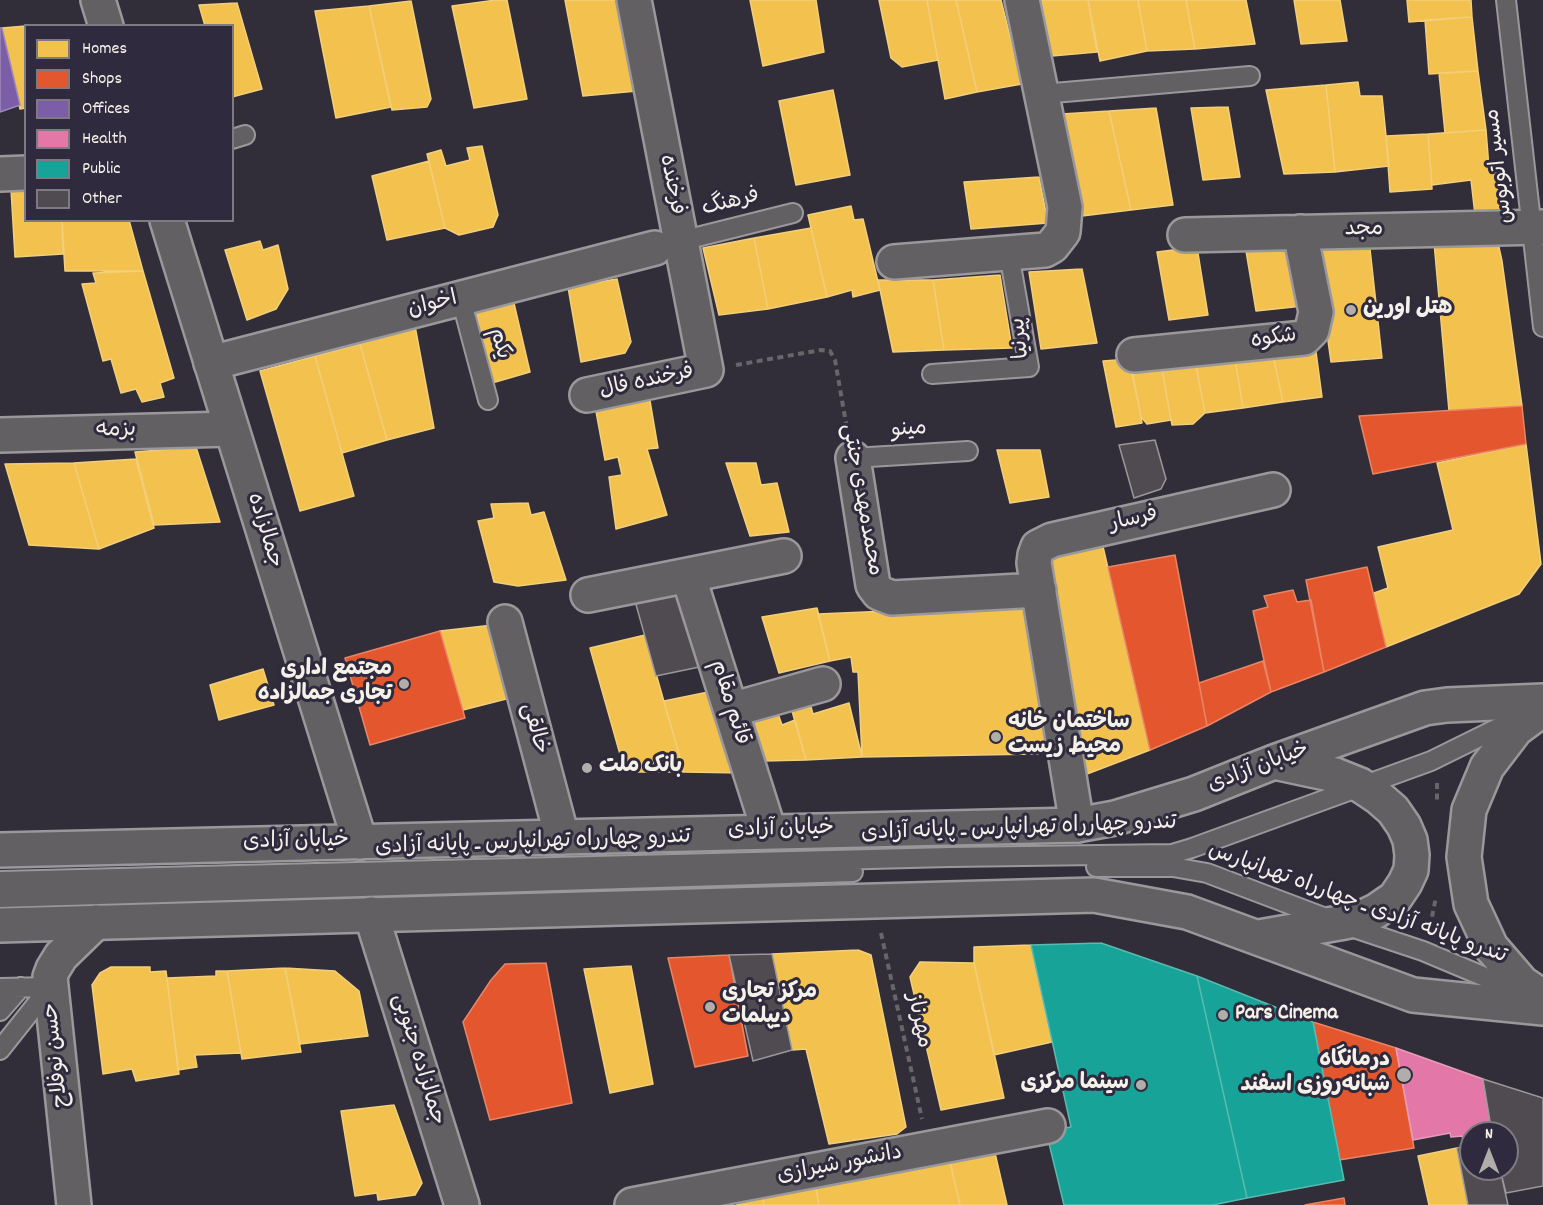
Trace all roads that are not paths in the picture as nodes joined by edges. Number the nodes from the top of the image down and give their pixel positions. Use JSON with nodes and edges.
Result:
{"nodes":[{"id":1,"x":98,"y":0,"type":"edge"},
{"id":2,"x":634,"y":0,"type":"edge"},
{"id":3,"x":1022,"y":0,"type":"edge"},
{"id":4,"x":1506,"y":0,"type":"edge"},
{"id":5,"x":105,"y":24,"type":"edge"},
{"id":6,"x":1251,"y":76,"type":"dead end"},
{"id":7,"x":1042,"y":94,"type":"junction"},
{"id":8,"x":24,"y":173,"type":"edge"},
{"id":9,"x":0,"y":174,"type":"edge"},
{"id":10,"x":793,"y":213,"type":"dead end"},
{"id":11,"x":168,"y":222,"type":"edge"},
{"id":12,"x":1538,"y":227,"type":"edge"},
{"id":13,"x":1300,"y":232,"type":"junction"},
{"id":14,"x":1185,"y":235,"type":"dead end"},
{"id":15,"x":668,"y":245,"type":"junction"},
{"id":16,"x":1009,"y":254,"type":"junction"},
{"id":17,"x":894,"y":262,"type":"dead end"},
{"id":18,"x":461,"y":299,"type":"junction"},
{"id":19,"x":1543,"y":327,"type":"edge"},
{"id":20,"x":1134,"y":355,"type":"dead end"},
{"id":21,"x":211,"y":363,"type":"junction"},
{"id":22,"x":706,"y":370,"type":"joint"},
{"id":23,"x":932,"y":374,"type":"dead end"},
{"id":24,"x":587,"y":395,"type":"dead end"},
{"id":25,"x":488,"y":400,"type":"dead end"},
{"id":26,"x":231,"y":429,"type":"junction"},
{"id":27,"x":0,"y":435,"type":"edge"},
{"id":28,"x":968,"y":451,"type":"dead end"},
{"id":29,"x":853,"y":458,"type":"joint"},
{"id":30,"x":1274,"y":490,"type":"dead end"},
{"id":31,"x":784,"y":556,"type":"dead end"},
{"id":32,"x":688,"y":574,"type":"junction"},
{"id":33,"x":1039,"y":590,"type":"junction"},
{"id":34,"x":588,"y":595,"type":"dead end"},
{"id":35,"x":505,"y":622,"type":"dead end"},
{"id":36,"x":823,"y":684,"type":"dead end"},
{"id":37,"x":1543,"y":701,"type":"edge"},
{"id":38,"x":1543,"y":708,"type":"edge"},
{"id":39,"x":731,"y":710,"type":"junction"},
{"id":40,"x":1274,"y":762,"type":"junction"},
{"id":41,"x":1360,"y":785,"type":"junction"},
{"id":42,"x":1077,"y":825,"type":"junction"},
{"id":43,"x":769,"y":831,"type":"junction"},
{"id":44,"x":562,"y":837,"type":"junction"},
{"id":45,"x":360,"y":842,"type":"junction"},
{"id":46,"x":0,"y":850,"type":"edge"},
{"id":47,"x":0,"y":881,"type":"edge"},
{"id":48,"x":0,"y":898,"type":"edge"},
{"id":49,"x":371,"y":914,"type":"junction"},
{"id":50,"x":96,"y":922,"type":"junction"},
{"id":51,"x":1339,"y":923,"type":"junction"},
{"id":52,"x":0,"y":925,"type":"edge"},
{"id":53,"x":1258,"y":938,"type":"junction"},
{"id":54,"x":36,"y":987,"type":"junction"},
{"id":55,"x":0,"y":988,"type":"edge"},
{"id":56,"x":1543,"y":997,"type":"edge"},
{"id":57,"x":1543,"y":1001,"type":"edge"},
{"id":58,"x":1543,"y":1008,"type":"edge"},
{"id":59,"x":0,"y":1011,"type":"edge"},
{"id":60,"x":0,"y":1050,"type":"edge"},
{"id":61,"x":1048,"y":1126,"type":"dead end"},
{"id":62,"x":74,"y":1205,"type":"edge"},
{"id":63,"x":462,"y":1205,"type":"edge"},
{"id":64,"x":632,"y":1205,"type":"edge"}],
"edges":[{"from":1,"to":5,"type":"main road"},
{"from":2,"to":15,"type":"main road","name":"فرخنده"},
{"from":3,"to":7,"type":"main road"},
{"from":4,"to":12,"type":"lane","name":"مسیر اتوبوس"},
{"from":6,"to":7,"type":"lane"},
{"from":7,"to":16,"type":"main road"},
{"from":8,"to":9,"type":"main road"},
{"from":10,"to":15,"type":"lane","name":"فرهنگ"},
{"from":11,"to":21,"type":"main road","name":"جمالزاده"},
{"from":12,"to":13,"type":"main road","name":"مجد"},
{"from":12,"to":19,"type":"lane","name":"مسیر اتوبوس"},
{"from":13,"to":14,"type":"main road","name":"مجد"},
{"from":13,"to":20,"type":"main road","name":"شکوه"},
{"from":15,"to":18,"type":"main road","name":"اخوان"},
{"from":15,"to":22,"type":"main road","name":"فرخنده"},
{"from":16,"to":17,"type":"main road"},
{"from":16,"to":23,"type":"lane","name":"پیرنیا"},
{"from":18,"to":21,"type":"main road","name":"اخوان"},
{"from":18,"to":25,"type":"lane","name":"یکم"},
{"from":21,"to":26,"type":"main road","name":"جمالزاده"},
{"from":22,"to":24,"type":"main road","name":"فرخنده فال"},
{"from":26,"to":27,"type":"main road","name":"بزمه"},
{"from":26,"to":45,"type":"main road","name":"جمالزاده"},
{"from":28,"to":29,"type":"lane","name":"مینو"},
{"from":29,"to":33,"type":"main road","name":"محمدمهدی جنتی"},
{"from":30,"to":33,"type":"main road","name":"فرسار"},
{"from":31,"to":32,"type":"main road"},
{"from":32,"to":34,"type":"main road"},
{"from":32,"to":39,"type":"main road","name":"قائم مقام"},
{"from":33,"to":42,"type":"main road"},
{"from":35,"to":44,"type":"main road","name":"خالقی"},
{"from":36,"to":39,"type":"main road"},
{"from":37,"to":40,"type":"main road","name":"خیابان آزادی"},
{"from":38,"to":41,"type":"lane","name":"تندرو چهارراه تهرانپارس ـ پایانه آزادی"},
{"from":38,"to":56,"type":"main road"},
{"from":39,"to":43,"type":"main road","name":"قائم مقام"},
{"from":40,"to":41,"type":"main road"},
{"from":40,"to":42,"type":"main road","name":"خیابان آزادی"},
{"from":41,"to":47,"type":"lane","name":"تندرو چهارراه تهرانپارس ـ پایانه آزادی"},
{"from":41,"to":51,"type":"main road"},
{"from":42,"to":43,"type":"main road","name":"خیابان آزادی"},
{"from":43,"to":44,"type":"main road","name":"خیابان آزادی"},
{"from":44,"to":45,"type":"main road","name":"خیابان آزادی"},
{"from":45,"to":46,"type":"main road","name":"خیابان آزادی"},
{"from":48,"to":51,"type":"lane","name":"تندرو پایانه آزادی ـ چهارراه تهرانپارس"},
{"from":49,"to":50,"type":"main road"},
{"from":49,"to":53,"type":"main road"},
{"from":49,"to":63,"type":"main road","name":"جمالزاده جنوبی"},
{"from":50,"to":52,"type":"main road"},
{"from":50,"to":54,"type":"main road","name":"حسن نوفلاح"},
{"from":51,"to":53,"type":"main road"},
{"from":51,"to":57,"type":"lane","name":"تندرو پایانه آزادی ـ چهارراه تهرانپارس"},
{"from":53,"to":58,"type":"main road"},
{"from":54,"to":55,"type":"lane"},
{"from":54,"to":59,"type":"lane"},
{"from":54,"to":60,"type":"lane"},
{"from":54,"to":62,"type":"main road","name":"حسن نوفلاح"},
{"from":61,"to":64,"type":"main road","name":"دانشور شیرازی"}]}
